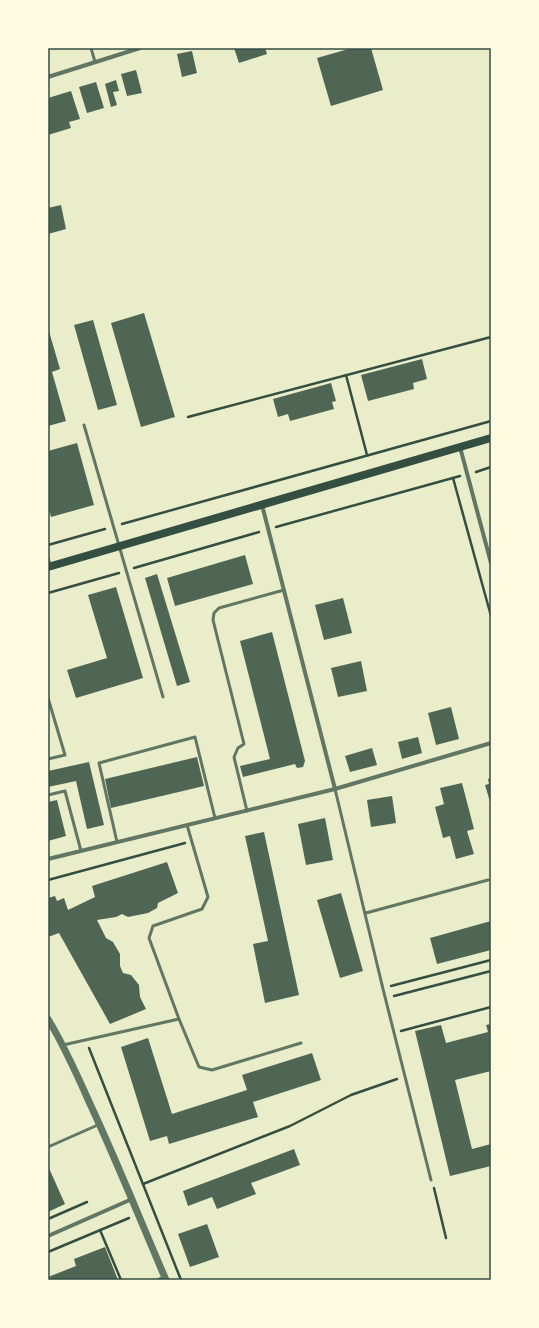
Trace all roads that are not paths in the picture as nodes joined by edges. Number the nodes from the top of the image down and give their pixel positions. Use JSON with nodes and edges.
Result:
{"nodes":[{"id":1,"x":91,"y":48,"type":"edge"},
{"id":2,"x":140,"y":48,"type":"edge"},
{"id":3,"x":95,"y":62,"type":"junction"},
{"id":4,"x":48,"y":77,"type":"edge"},
{"id":5,"x":84,"y":425,"type":"dead end"},
{"id":6,"x":491,"y":438,"type":"edge"},
{"id":7,"x":460,"y":447,"type":"junction"},
{"id":8,"x":262,"y":505,"type":"junction"},
{"id":9,"x":120,"y":546,"type":"junction"},
{"id":10,"x":491,"y":562,"type":"edge"},
{"id":11,"x":49,"y":564,"type":"edge"},
{"id":12,"x":284,"y":590,"type":"junction"},
{"id":13,"x":163,"y":696,"type":"dead end"},
{"id":14,"x":48,"y":698,"type":"edge"},
{"id":15,"x":491,"y":743,"type":"edge"},
{"id":16,"x":48,"y":759,"type":"edge"},
{"id":17,"x":335,"y":789,"type":"junction"},
{"id":18,"x":48,"y":795,"type":"edge"},
{"id":19,"x":247,"y":811,"type":"junction"},
{"id":20,"x":215,"y":818,"type":"junction"},
{"id":21,"x":187,"y":825,"type":"junction"},
{"id":22,"x":117,"y":842,"type":"junction"},
{"id":23,"x":81,"y":851,"type":"junction"},
{"id":24,"x":48,"y":859,"type":"edge"},
{"id":25,"x":488,"y":880,"type":"dead end"},
{"id":26,"x":366,"y":913,"type":"junction"},
{"id":27,"x":48,"y":1019,"type":"edge"},
{"id":28,"x":179,"y":1019,"type":"junction"},
{"id":29,"x":301,"y":1043,"type":"dead end"},
{"id":30,"x":63,"y":1045,"type":"junction"},
{"id":31,"x":100,"y":1124,"type":"junction"},
{"id":32,"x":48,"y":1146,"type":"edge"},
{"id":33,"x":431,"y":1180,"type":"road end"},
{"id":34,"x":133,"y":1199,"type":"junction"},
{"id":35,"x":48,"y":1236,"type":"edge"},
{"id":36,"x":166,"y":1278,"type":"edge"},
{"id":37,"x":157,"y":1280,"type":"edge"}],
"edges":[{"from":1,"to":3,"type":"lane"},
{"from":2,"to":3,"type":"street"},
{"from":3,"to":4,"type":"street"},
{"from":5,"to":9,"type":"lane"},
{"from":6,"to":7,"type":"main road"},
{"from":7,"to":8,"type":"main road"},
{"from":7,"to":10,"type":"street"},
{"from":8,"to":9,"type":"main road"},
{"from":8,"to":12,"type":"street"},
{"from":9,"to":11,"type":"main road"},
{"from":9,"to":13,"type":"lane"},
{"from":12,"to":17,"type":"street"},
{"from":12,"to":19,"type":"lane"},
{"from":14,"to":16,"type":"lane"},
{"from":15,"to":17,"type":"street"},
{"from":17,"to":19,"type":"street"},
{"from":17,"to":26,"type":"lane"},
{"from":18,"to":23,"type":"lane"},
{"from":19,"to":20,"type":"street"},
{"from":20,"to":21,"type":"street"},
{"from":20,"to":22,"type":"lane"},
{"from":21,"to":22,"type":"street"},
{"from":21,"to":28,"type":"lane"},
{"from":22,"to":23,"type":"street"},
{"from":23,"to":24,"type":"street"},
{"from":25,"to":26,"type":"lane"},
{"from":26,"to":33,"type":"lane"},
{"from":27,"to":30,"type":"street"},
{"from":28,"to":29,"type":"lane"},
{"from":28,"to":30,"type":"lane"},
{"from":30,"to":31,"type":"street"},
{"from":31,"to":32,"type":"lane"},
{"from":31,"to":34,"type":"street"},
{"from":34,"to":35,"type":"street"},
{"from":34,"to":36,"type":"street"},
{"from":36,"to":37,"type":"lane"}]}
